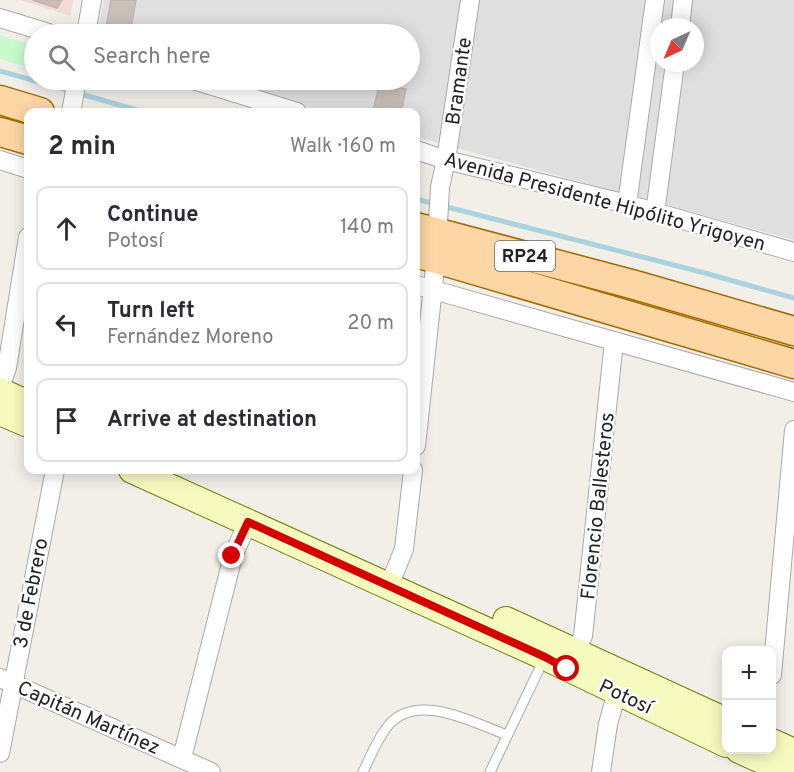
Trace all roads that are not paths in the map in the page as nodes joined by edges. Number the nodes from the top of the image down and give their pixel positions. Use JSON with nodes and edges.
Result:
{"nodes":[{"id":1,"x":92,"y":0,"type":"edge"},
{"id":2,"x":470,"y":0,"type":"edge"},
{"id":3,"x":655,"y":0,"type":"edge"},
{"id":4,"x":683,"y":0,"type":"edge"},
{"id":5,"x":0,"y":18,"type":"edge"},
{"id":6,"x":681,"y":18,"type":"edge"},
{"id":7,"x":88,"y":24,"type":"edge"},
{"id":8,"x":24,"y":25,"type":"edge"},
{"id":9,"x":674,"y":72,"type":"edge"},
{"id":10,"x":75,"y":90,"type":"edge"},
{"id":11,"x":226,"y":90,"type":"edge"},
{"id":12,"x":0,"y":100,"type":"edge"},
{"id":13,"x":27,"y":108,"type":"edge"},
{"id":14,"x":72,"y":108,"type":"edge"},
{"id":15,"x":284,"y":108,"type":"edge"},
{"id":16,"x":0,"y":132,"type":"edge"},
{"id":17,"x":24,"y":139,"type":"edge"},
{"id":18,"x":420,"y":151,"type":"edge"},
{"id":19,"x":0,"y":160,"type":"edge"},
{"id":20,"x":446,"y":160,"type":"junction"},
{"id":21,"x":24,"y":168,"type":"edge"},
{"id":22,"x":627,"y":204,"type":"junction"},
{"id":23,"x":655,"y":213,"type":"junction"},
{"id":24,"x":428,"y":238,"type":"edge"},
{"id":25,"x":794,"y":252,"type":"edge"},
{"id":26,"x":24,"y":262,"type":"edge"},
{"id":27,"x":424,"y":288,"type":"edge"},
{"id":28,"x":794,"y":331,"type":"edge"},
{"id":29,"x":614,"y":341,"type":"junction"},
{"id":30,"x":794,"y":363,"type":"edge"},
{"id":31,"x":420,"y":367,"type":"edge"},
{"id":32,"x":0,"y":389,"type":"edge"},
{"id":33,"x":794,"y":392,"type":"edge"},
{"id":34,"x":24,"y":402,"type":"edge"},
{"id":35,"x":0,"y":412,"type":"edge"},
{"id":36,"x":24,"y":422,"type":"edge"},
{"id":37,"x":794,"y":430,"type":"edge"},
{"id":38,"x":54,"y":474,"type":"edge"},
{"id":39,"x":141,"y":474,"type":"edge"},
{"id":40,"x":182,"y":474,"type":"edge"},
{"id":41,"x":413,"y":474,"type":"edge"},
{"id":42,"x":248,"y":522,"type":"junction"},
{"id":43,"x":393,"y":578,"type":"junction"},
{"id":44,"x":774,"y":646,"type":"edge"},
{"id":45,"x":563,"y":659,"type":"junction"},
{"id":46,"x":7,"y":681,"type":"edge"},
{"id":47,"x":617,"y":692,"type":"junction"},
{"id":48,"x":722,"y":719,"type":"edge"},
{"id":49,"x":507,"y":735,"type":"junction"},
{"id":50,"x":722,"y":742,"type":"edge"},
{"id":51,"x":776,"y":751,"type":"edge"},
{"id":52,"x":794,"y":752,"type":"edge"},
{"id":53,"x":0,"y":753,"type":"edge"},
{"id":54,"x":762,"y":754,"type":"edge"},
{"id":55,"x":182,"y":758,"type":"junction"},
{"id":56,"x":211,"y":772,"type":"edge"},
{"id":57,"x":363,"y":772,"type":"edge"},
{"id":58,"x":490,"y":772,"type":"edge"},
{"id":59,"x":601,"y":772,"type":"edge"},
{"id":60,"x":788,"y":772,"type":"edge"}],
"edges":[{"from":1,"to":7,"type":"street"},
{"from":2,"to":20,"type":"street","name":"Bramante"},
{"from":3,"to":22,"type":"street"},
{"from":4,"to":6,"type":"street"},
{"from":5,"to":8,"type":"street"},
{"from":9,"to":23,"type":"street"},
{"from":10,"to":14,"type":"street"},
{"from":11,"to":15,"type":"street"},
{"from":12,"to":13,"type":"main road"},
{"from":16,"to":17,"type":"main road"},
{"from":18,"to":20,"type":"street","name":"Avenida Presidente Hipólito Yrigoyen"},
{"from":19,"to":21,"type":"street"},
{"from":20,"to":22,"type":"street","name":"Avenida Presidente Hipólito Yrigoyen"},
{"from":20,"to":24,"type":"street","name":"Bramante"},
{"from":22,"to":23,"type":"street","name":"Avenida Presidente Hipólito Yrigoyen"},
{"from":23,"to":25,"type":"street","name":"Avenida Presidente Hipólito Yrigoyen"},
{"from":24,"to":27,"type":"street","name":"Bramante"},
{"from":24,"to":28,"type":"main road","number":"RP24"},
{"from":24,"to":30,"type":"main road","number":"RP24"},
{"from":26,"to":32,"type":"street"},
{"from":27,"to":29,"type":"street"},
{"from":27,"to":31,"type":"street","name":"Bramante"},
{"from":29,"to":33,"type":"street"},
{"from":29,"to":45,"type":"street","name":"Florencio Ballesteros"},
{"from":32,"to":34,"type":"main road"},
{"from":35,"to":36,"type":"main road"},
{"from":37,"to":44,"type":"street"},
{"from":38,"to":46,"type":"street","name":"3 de Febrero"},
{"from":39,"to":42,"type":"main road","name":"Potosí"},
{"from":40,"to":43,"type":"main road","name":"Potosí"},
{"from":41,"to":43,"type":"street"},
{"from":42,"to":43,"type":"main road","name":"Potosí"},
{"from":42,"to":55,"type":"street"},
{"from":43,"to":45,"type":"main road","name":"Potosí"},
{"from":45,"to":47,"type":"main road","name":"Potosí"},
{"from":45,"to":48,"type":"main road","name":"Potosí"},
{"from":45,"to":49,"type":"lane"},
{"from":46,"to":53,"type":"street","name":"3 de Febrero"},
{"from":46,"to":55,"type":"street","name":"Capitán Martínez"},
{"from":47,"to":50,"type":"main road","name":"Potosí"},
{"from":47,"to":59,"type":"street"},
{"from":49,"to":57,"type":"lane"},
{"from":49,"to":58,"type":"lane"},
{"from":51,"to":52,"type":"main road"},
{"from":54,"to":60,"type":"main road"},
{"from":55,"to":56,"type":"street","name":"Capitán Martínez"}]}
